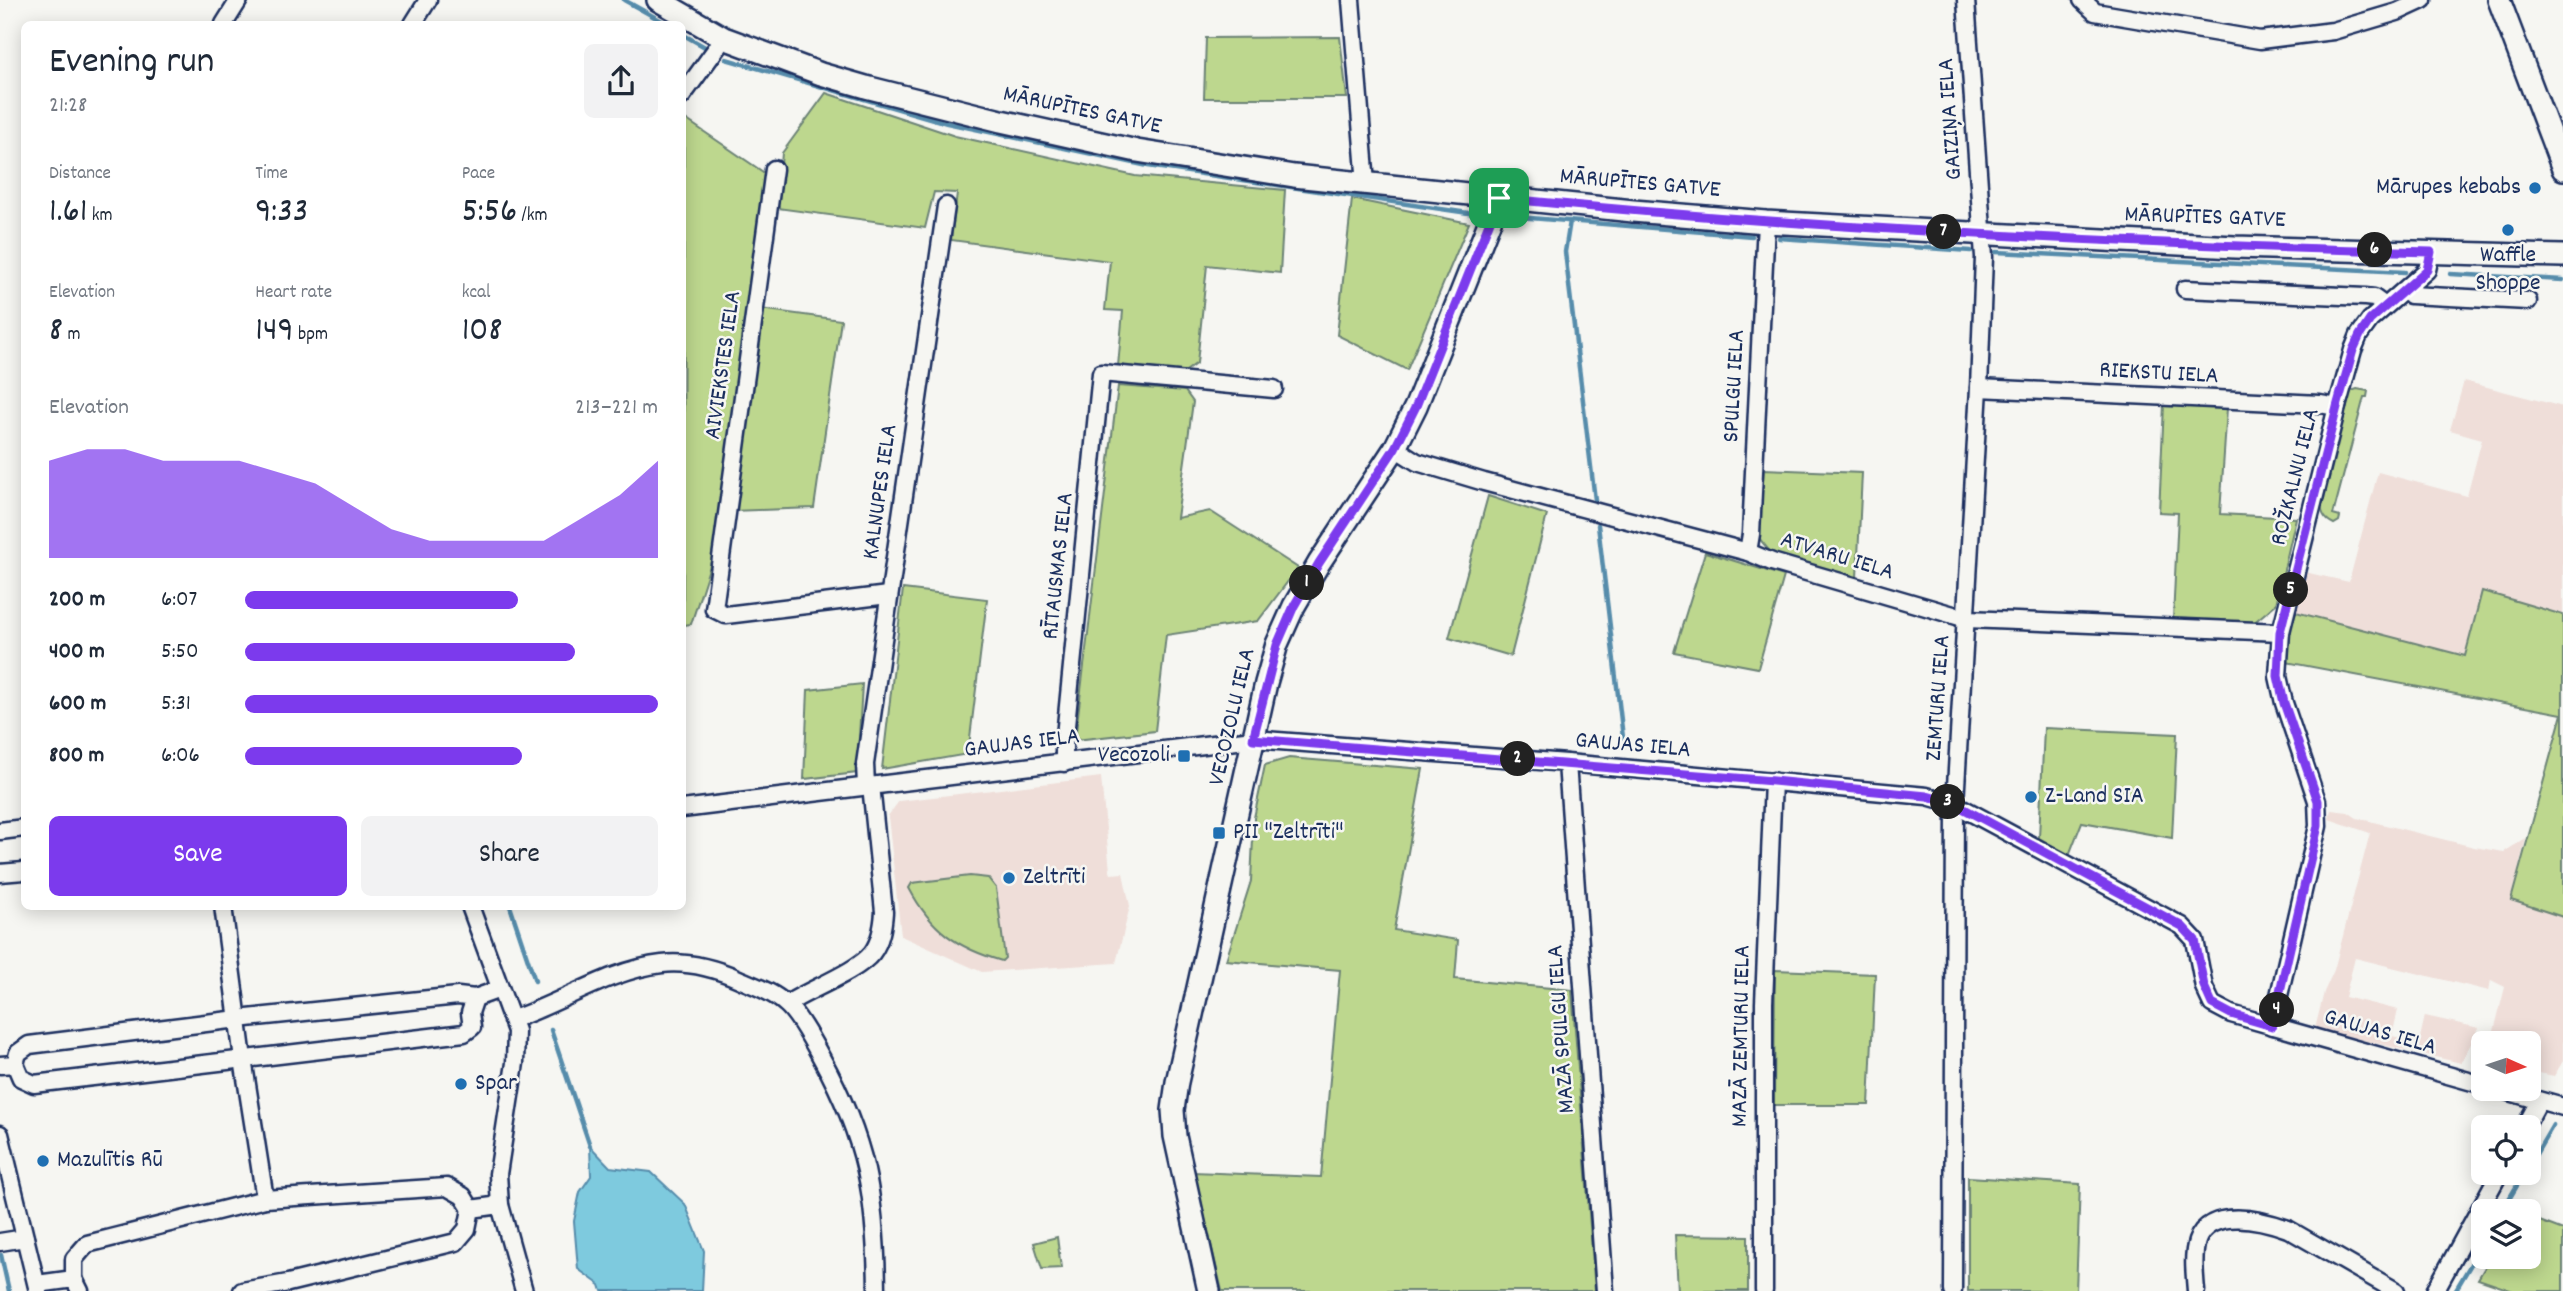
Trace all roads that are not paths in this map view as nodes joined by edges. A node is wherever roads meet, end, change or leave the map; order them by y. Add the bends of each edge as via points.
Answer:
1 (239, 0) edge
2 (428, 0) edge
3 (658, 0) edge
4 (1351, 0) edge
5 (1966, 0) edge
6 (2082, 0) edge
7 (2423, 0) edge
8 (2499, 0) edge
9 (226, 21) edge
10 (415, 21) edge
11 (724, 38) junction
12 (686, 90) edge
13 (774, 169) dead end
14 (2563, 169) edge
15 (1366, 184) junction
16 (1499, 198) junction
17 (946, 206) dead end
18 (1766, 222) junction
19 (1982, 234) junction
20 (2563, 256) edge
21 (2429, 261) junction
22 (2185, 289) dead end
23 (2404, 291) junction
24 (2446, 298) junction
25 (2528, 301) dead end
26 (2385, 306) junction
27 (1979, 388) junction
28 (1274, 389) dead end
29 (2337, 407) junction
30 (1395, 448) junction
31 (1748, 552) junction
32 (888, 595) junction
33 (1967, 619) junction
34 (2280, 632) junction
35 (1253, 739) junction
36 (1064, 763) junction
37 (1567, 763) junction
38 (1773, 781) junction
39 (868, 785) junction
40 (1955, 804) junction
41 (686, 808) edge
42 (21, 828) edge
43 (0, 831) edge
44 (21, 871) edge
45 (0, 873) edge
46 (224, 910) edge
47 (471, 910) edge
48 (500, 989) junction
49 (475, 998) junction
50 (787, 1004) junction
51 (238, 1019) junction
52 (513, 1019) junction
53 (2272, 1026) junction
54 (243, 1059) junction
55 (7, 1065) edge
56 (2471, 1082) edge
57 (2539, 1101) joint
58 (2563, 1107) edge
59 (2531, 1115) edge
60 (0, 1135) edge
61 (2493, 1185) edge
62 (265, 1199) junction
63 (500, 1205) junction
64 (471, 1209) junction
65 (25, 1238) junction
66 (0, 1242) edge
67 (77, 1285) edge
68 (290, 1287) edge
69 (37, 1288) edge
70 (242, 1291) edge
71 (524, 1291) edge
72 (877, 1291) edge
73 (1209, 1291) edge
74 (1605, 1291) edge
75 (1764, 1291) edge
76 (1953, 1291) edge
77 (2196, 1291) edge
78 (2396, 1291) edge
79 (2435, 1291) edge

1 - 9 street
2 - 10 street
3 - 11 street, MĀRUPĪTES GATVE
4 - 15 street
5 - 19 street, GAIZIŅA IELA
6 - 7 street via 2095,12 2260,40 2333,31
8 - 14 street
11 - 12 street
11 - 15 street, MĀRUPĪTES GATVE via 821,74 1001,121 1175,158
13 - 32 street, AIVIEKSTES IELA via 714,609 726,615
15 - 16 street, MĀRUPĪTES GATVE
16 - 18 street, MĀRUPĪTES GATVE
16 - 30 street, VECOZOLU IELA
17 - 32 street, KALNUPES IELA
18 - 19 street, MĀRUPĪTES GATVE
18 - 31 street, SPULGU IELA
19 - 21 street, MĀRUPĪTES GATVE
19 - 27 street, ZEMTURU IELA
20 - 21 street, MĀRUPĪTES GATVE
21 - 23 street, ROŽKALNU IELA
21 - 24 street
22 - 26 street via 2365,297
23 - 24 street
23 - 26 street, ROŽKALNU IELA
24 - 25 street
26 - 29 street, ROŽKALNU IELA via 2360,335
27 - 29 street, RIEKSTU IELA
27 - 33 street, ZEMTURU IELA
28 - 36 street, RĪTAUSMAS IELA via 1101,373
29 - 34 street, ROŽKALNU IELA
30 - 31 street, ATVARU IELA via 1417,462 1484,482
30 - 35 street, VECOZOLU IELA via 1294,606 1277,645
31 - 33 street, ATVARU IELA
32 - 39 street, KALNUPES IELA via 866,764
33 - 34 street, ATVARU IELA
33 - 40 street, ZEMTURU IELA
34 - 53 street, ROŽKALNU IELA via 2278,676 2318,801 2318,826
35 - 36 street, GAUJAS IELA
35 - 37 street, GAUJAS IELA
35 - 73 street, VECOZOLU IELA via 1173,1110
36 - 39 street, GAUJAS IELA
37 - 38 street, GAUJAS IELA
37 - 74 street, MAZĀ SPULGU IELA
38 - 40 street, GAUJAS IELA via 1927,796
38 - 75 street, MAZĀ ZEMTURU IELA via 1764,1003
39 - 41 street, GAUJAS IELA
39 - 50 street, KALNUPES IELA via 884,912 882,933 872,953 858,966
40 - 53 street, GAUJAS IELA via 2182,926 2195,940 2212,1004
40 - 76 street, ZEMTURU IELA
42 - 43 street
44 - 45 street
46 - 51 street
47 - 48 street
48 - 49 street
48 - 52 street
49 - 51 street
49 - 54 street via 472,1027 464,1033
50 - 52 street via 710,968 662,964 610,978
50 - 72 street via 835,1083 864,1156 874,1215
51 - 54 street
51 - 55 street via 29,1045
52 - 63 street via 516,1063 498,1174
53 - 56 street, GAUJAS IELA
54 - 55 street via 34,1084
54 - 62 street
57 - 58 street
57 - 59 street
60 - 65 street
61 - 79 street
62 - 64 street via 447,1187 463,1196
62 - 67 street via 86,1244 74,1259
63 - 64 street
63 - 71 street
64 - 68 street via 467,1229 456,1242
65 - 66 street
65 - 69 street
67 - 69 street
68 - 70 street
77 - 78 street via 2197,1240 2215,1222 2228,1219 2288,1229

